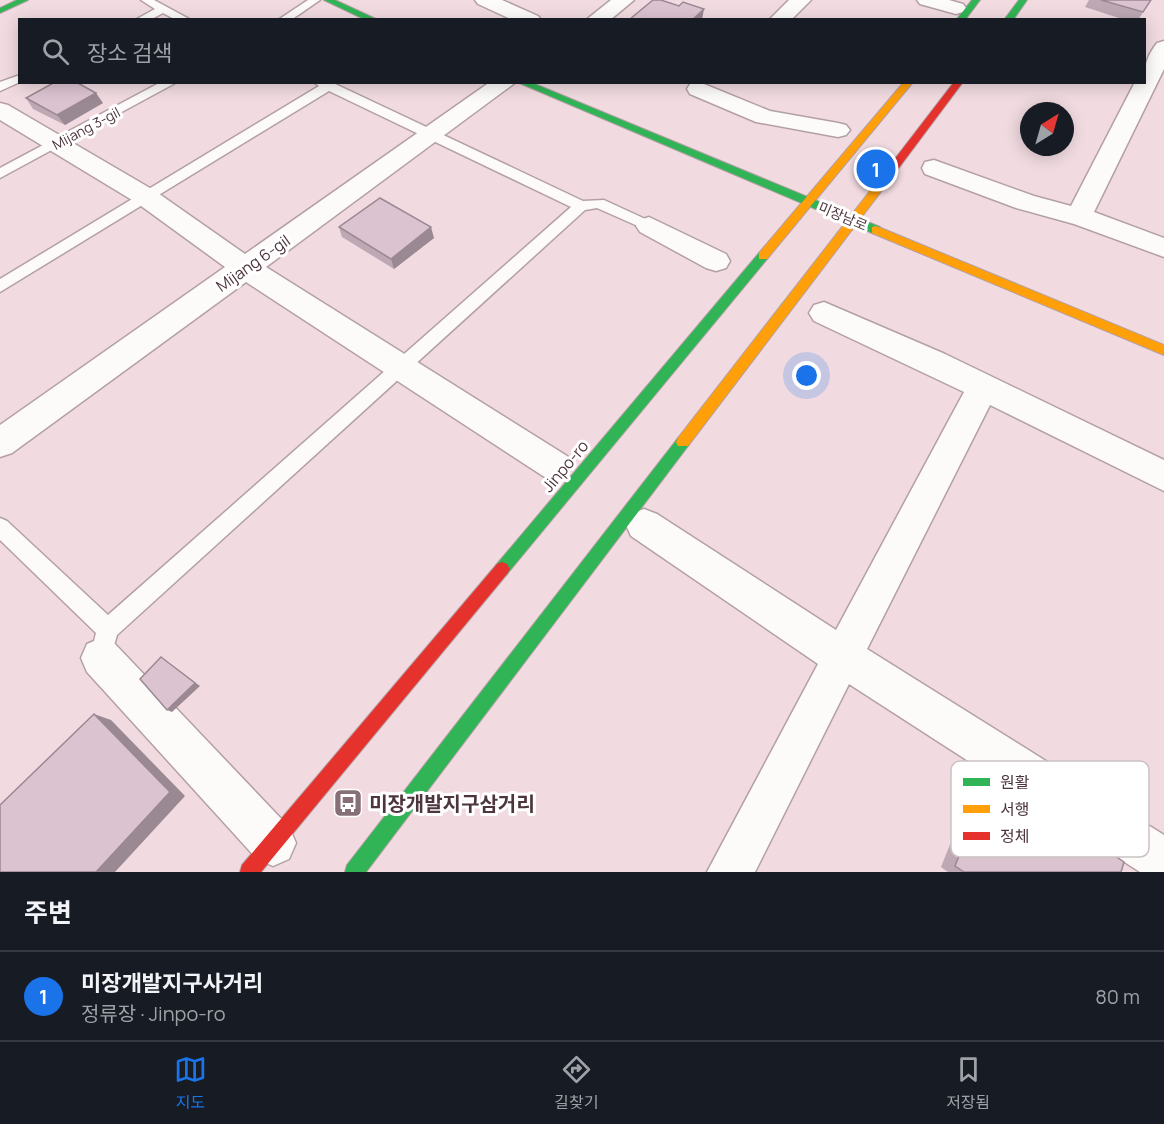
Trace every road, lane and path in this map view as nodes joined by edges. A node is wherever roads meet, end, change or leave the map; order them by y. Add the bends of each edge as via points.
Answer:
1 (24, 0) edge
2 (146, 0) edge
3 (315, 0) edge
4 (328, 0) edge
5 (485, 0) edge
6 (624, 0) edge
7 (801, 0) edge
8 (927, 0) edge
9 (976, 0) edge
10 (1023, 0) edge
11 (163, 9) junction
12 (0, 10) edge
13 (958, 14) edge
14 (144, 18) edge
15 (182, 18) edge
16 (286, 18) edge
17 (369, 18) edge
18 (526, 18) edge
19 (599, 18) edge
20 (781, 18) edge
21 (1010, 18) edge
22 (1164, 47) edge
23 (1154, 69) edge
24 (18, 79) edge
25 (167, 84) edge
26 (502, 84) edge
27 (526, 84) edge
28 (907, 84) edge
29 (957, 84) edge
30 (324, 85) edge
31 (695, 85) edge
32 (0, 87) edge
33 (0, 110) edge
34 (838, 130) dead end
35 (432, 135) junction
36 (57, 144) junction
37 (934, 168) dead end
38 (0, 174) edge
39 (146, 197) junction
40 (809, 203) junction
41 (580, 206) junction
42 (1079, 216) junction
43 (853, 221) junction
44 (649, 226) joint
45 (1164, 248) edge
46 (716, 261) dead end
47 (246, 268) junction
48 (0, 286) edge
49 (824, 313) dead end
50 (1164, 350) edge
51 (402, 366) junction
52 (983, 387) junction
53 (0, 443) edge
54 (555, 466) dead end
55 (1164, 476) edge
56 (644, 525) dead end
57 (0, 527) edge
58 (104, 643) junction
59 (841, 656) junction
60 (1005, 761) edge
61 (1149, 854) edge
62 (261, 857) edge
63 (1162, 862) edge
64 (354, 872) edge
65 (730, 872) edge

1 - 12 street
2 - 11 lane
3 - 16 lane
4 - 17 street
5 - 18 street
6 - 19 street
7 - 20 street
8 - 13 street
9 - 13 street
10 - 21 street
11 - 14 lane
11 - 15 lane
22 - 23 street
23 - 42 street
24 - 32 lane
25 - 36 lane, Mijang 3-gil
26 - 35 street, Mijang 6-gil
27 - 40 street, 미장남로
28 - 40 street, Jinpo-ro
29 - 43 street
30 - 35 lane
30 - 39 lane
31 - 34 street via 764,117
33 - 36 street
35 - 41 lane
35 - 47 street, Mijang 6-gil
36 - 38 lane, Mijang 3-gil
36 - 39 street
37 - 42 street via 1052,211
39 - 47 street
39 - 48 lane
40 - 43 street, 미장남로
40 - 62 street, Jinpo-ro
41 - 44 lane via 599,203
41 - 51 lane
42 - 45 street
43 - 50 street, 미장남로
43 - 64 street
44 - 46 street
47 - 51 street
47 - 53 street, Mijang 6-gil
49 - 52 street
51 - 54 street
51 - 58 lane
52 - 55 street
52 - 59 street
56 - 59 street
57 - 58 lane
58 - 62 street
59 - 60 street
59 - 65 street
61 - 63 street

